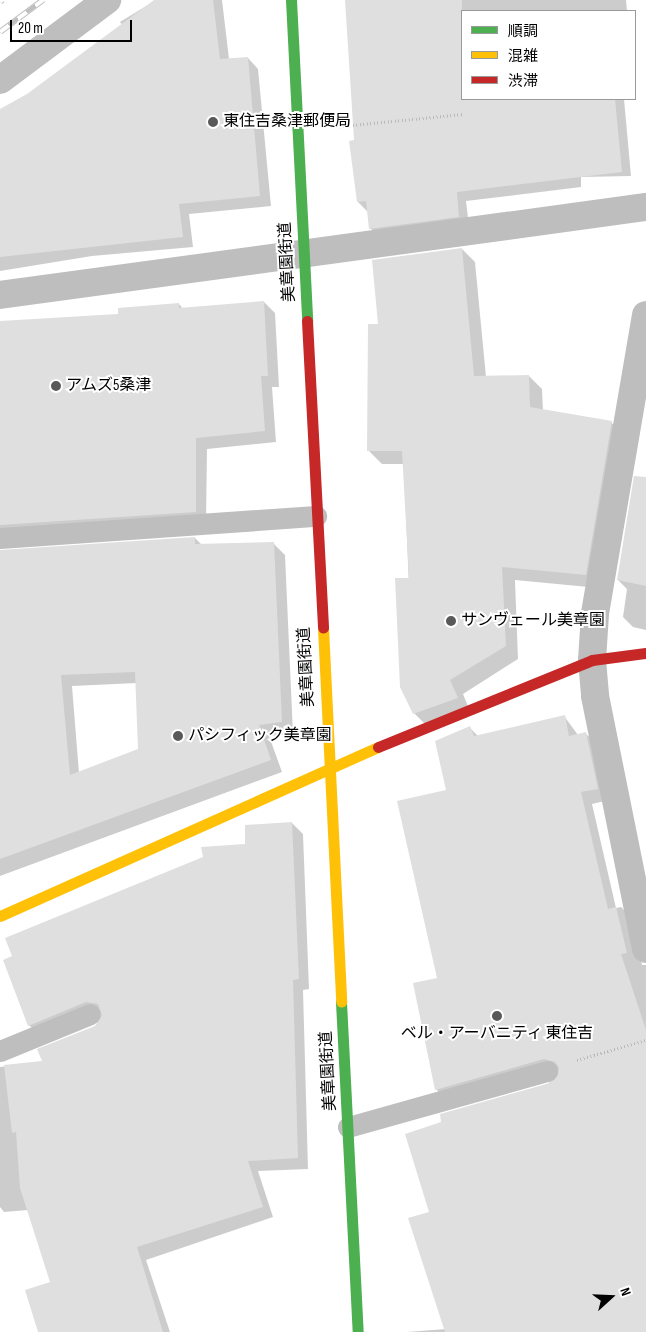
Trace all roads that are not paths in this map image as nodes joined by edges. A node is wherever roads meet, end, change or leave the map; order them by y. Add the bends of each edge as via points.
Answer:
1 (108, 0) edge
2 (291, 0) edge
3 (0, 80) edge
4 (646, 207) edge
5 (304, 253) junction
6 (0, 295) edge
7 (646, 314) edge
8 (316, 516) junction
9 (0, 538) edge
10 (646, 653) edge
11 (592, 660) junction
12 (328, 768) junction
13 (0, 916) edge
14 (646, 949) edge
15 (90, 1014) dead end
16 (0, 1051) edge
17 (547, 1071) road end
18 (348, 1127) junction
19 (358, 1332) edge

1 - 3 street
2 - 5 street, 美章園街道
4 - 5 street
5 - 6 street
5 - 8 street, 美章園街道
7 - 11 street via 595,614
8 - 9 lane
8 - 12 street, 美章園街道
10 - 11 street
11 - 12 street
11 - 14 street via 595,696
12 - 13 street
12 - 18 street, 美章園街道
15 - 16 lane
17 - 18 lane
18 - 19 street, 美章園街道

